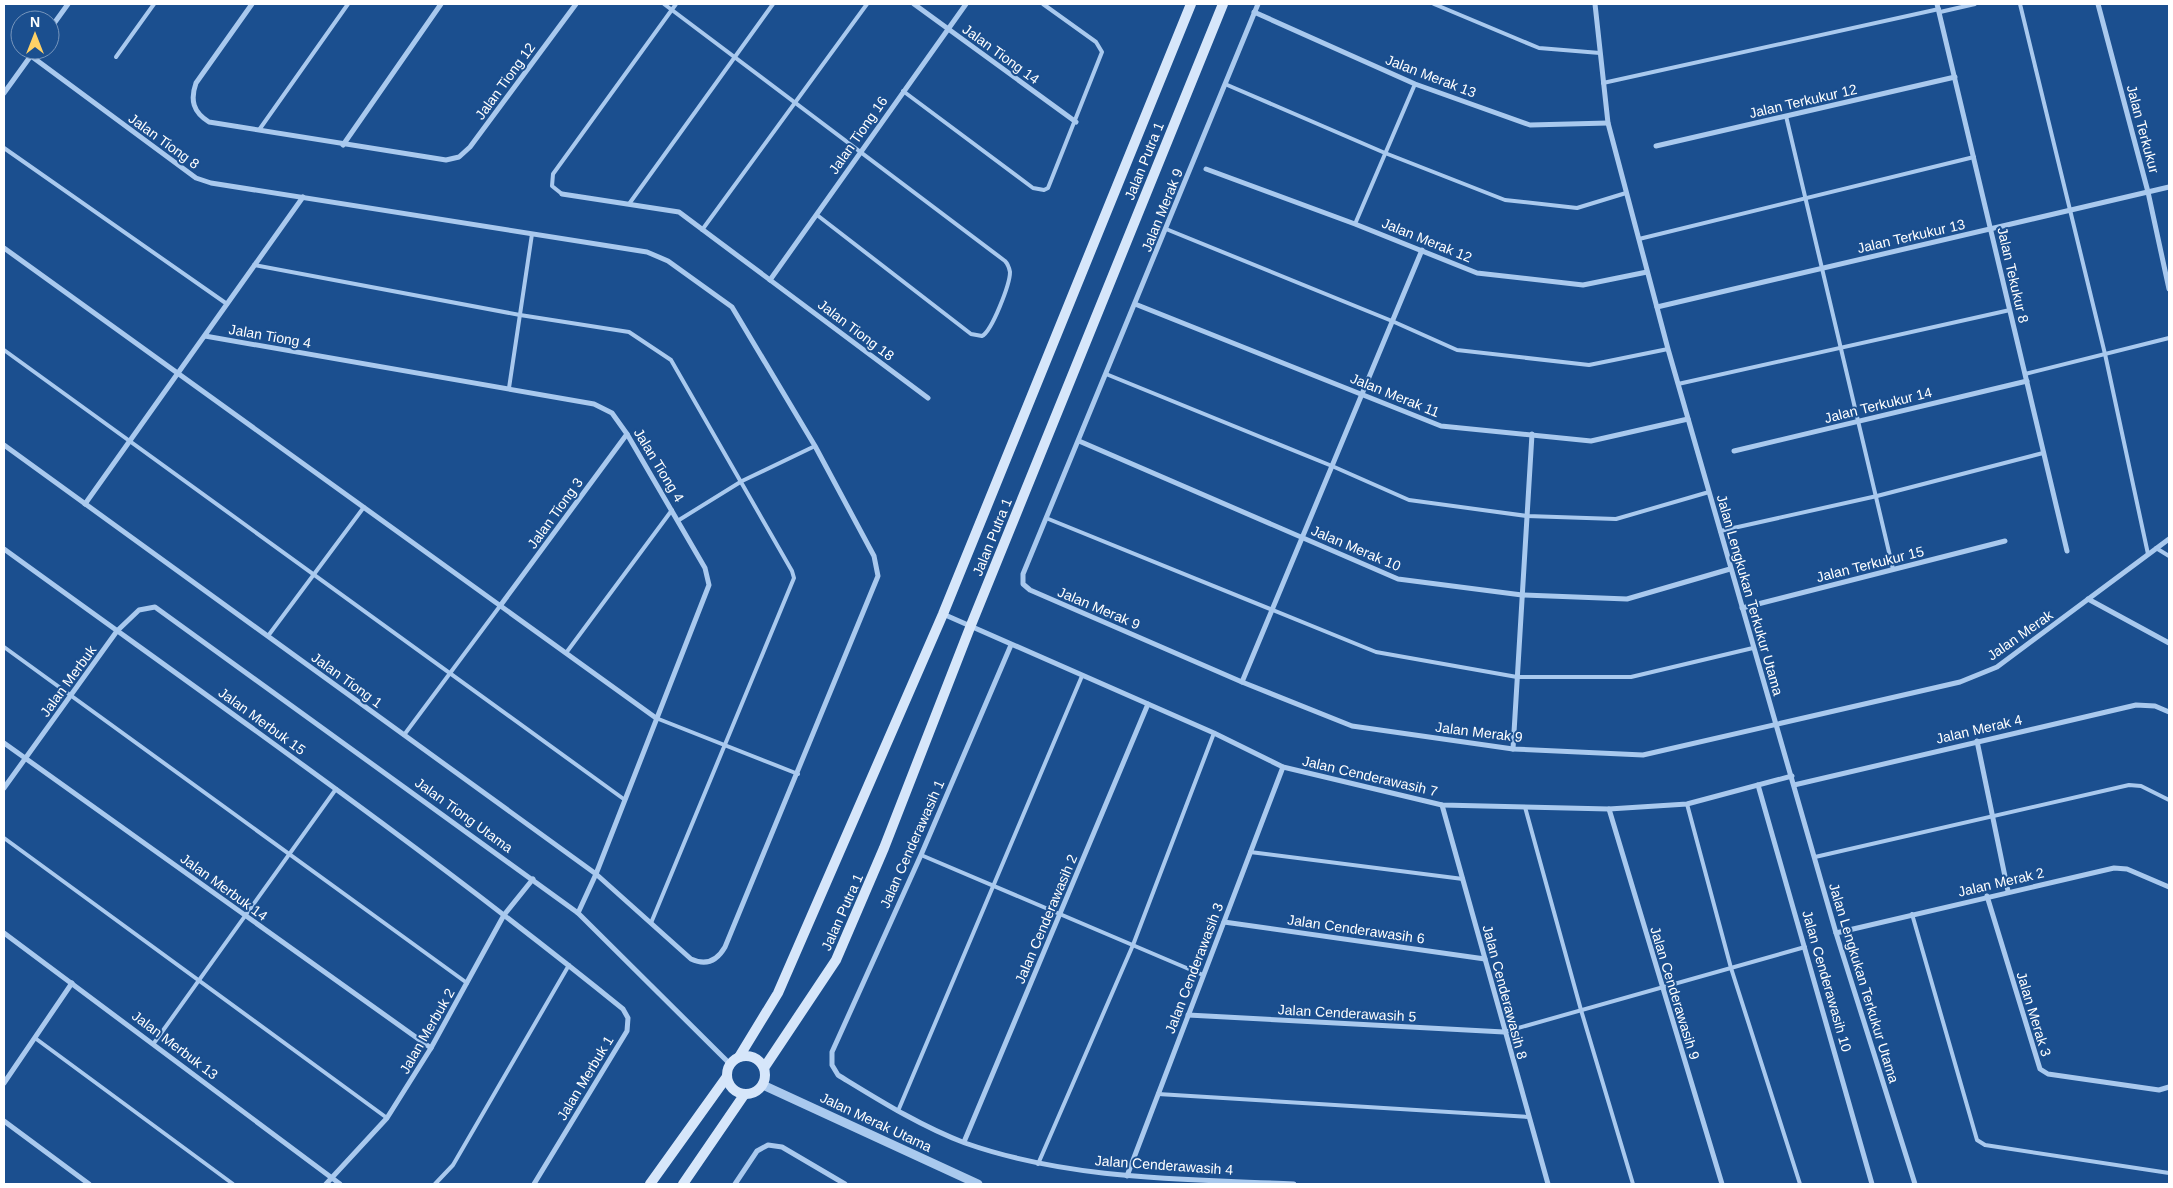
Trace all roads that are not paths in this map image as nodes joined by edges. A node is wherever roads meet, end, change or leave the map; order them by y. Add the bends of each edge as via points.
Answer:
1 (68, 4) edge
2 (154, 4) edge
3 (252, 4) edge
4 (348, 4) edge
5 (441, 4) edge
6 (576, 4) edge
7 (664, 4) edge
8 (676, 4) edge
9 (773, 4) edge
10 (867, 4) edge
11 (914, 4) edge
12 (966, 4) edge
13 (1043, 4) edge
14 (1191, 4) edge
15 (1223, 4) edge
16 (1258, 4) edge
17 (1434, 4) edge
18 (1594, 4) edge
19 (1975, 4) edge
20 (2020, 4) edge
21 (2098, 4) edge
22 (1939, 8) edge
23 (672, 9) junction
24 (1254, 12) junction
25 (60, 15) edge
26 (948, 29) junction
27 (1600, 53) junction
28 (116, 57) dead end
29 (735, 58) junction
30 (28, 60) edge
31 (36, 60) edge
32 (1955, 77) junction
33 (1603, 83) junction
34 (1225, 84) junction
35 (1415, 84) junction
36 (903, 91) junction
37 (4, 93) edge
38 (796, 104) junction
39 (1786, 116) junction
40 (1076, 122) junction
41 (1608, 123) junction
42 (259, 130) junction
43 (343, 144) junction
44 (1656, 146) dead end
45 (4, 148) edge
46 (860, 153) junction
47 (1385, 153) junction
48 (1974, 157) junction
49 (1206, 169) dead end
50 (2169, 187) edge
51 (2148, 192) junction
52 (1626, 193) junction
53 (562, 194) joint
54 (303, 197) junction
55 (1804, 197) junction
56 (629, 204) junction
57 (2069, 211) junction
58 (816, 214) junction
59 (1355, 224) junction
60 (1166, 229) junction
61 (1991, 229) junction
62 (702, 230) junction
63 (532, 234) junction
64 (1639, 239) junction
65 (4, 248) edge
66 (1422, 250) junction
67 (254, 265) junction
68 (1824, 268) junction
69 (1647, 272) junction
70 (770, 280) junction
71 (2169, 289) edge
72 (227, 304) junction
73 (1135, 304) junction
74 (1657, 307) junction
75 (2010, 310) junction
76 (520, 315) junction
77 (1392, 321) junction
78 (206, 336) junction
79 (2169, 338) edge
80 (1840, 348) junction
81 (1668, 349) junction
82 (4, 350) edge
83 (2105, 354) junction
84 (178, 374) junction
85 (1106, 374) junction
86 (2025, 374) junction
87 (2027, 381) junction
88 (1678, 384) junction
89 (509, 388) junction
90 (1362, 394) junction
91 (928, 398) dead end
92 (1688, 419) junction
93 (1860, 421) junction
94 (627, 434) junction
95 (1532, 434) junction
96 (130, 441) junction
97 (1079, 441) junction
98 (4, 445) edge
99 (815, 446) junction
100 (1734, 451) dead end
101 (2043, 453) junction
102 (1332, 466) junction
103 (742, 481) junction
104 (1709, 492) junction
105 (1877, 496) junction
106 (85, 504) junction
107 (364, 507) junction
108 (672, 509) junction
109 (1527, 516) junction
110 (1046, 518) junction
111 (678, 520) junction
112 (1720, 531) junction
113 (1302, 538) junction
114 (2169, 539) edge
115 (2005, 541) dead end
116 (4, 548) edge
117 (2156, 548) junction
118 (2067, 551) dead end
119 (2148, 554) junction
120 (2169, 556) edge
121 (1730, 569) junction
122 (1893, 569) junction
123 (314, 574) junction
124 (1522, 595) junction
125 (2088, 599) junction
126 (500, 606) junction
127 (1742, 608) junction
128 (1272, 609) junction
129 (162, 610) joint
130 (943, 614) junction
131 (971, 625) junction
132 (117, 631) junction
133 (268, 636) junction
134 (2169, 643) edge
135 (1010, 645) junction
136 (4, 647) edge
137 (1753, 648) junction
138 (566, 653) junction
139 (451, 672) junction
140 (1082, 676) junction
141 (1517, 677) junction
142 (1242, 682) junction
143 (70, 697) junction
144 (1148, 704) junction
145 (2169, 712) edge
146 (656, 718) junction
147 (1775, 722) junction
148 (1214, 733) junction
149 (404, 735) junction
150 (1977, 741) junction
151 (4, 743) edge
152 (726, 746) junction
153 (1513, 749) junction
154 (25, 758) junction
155 (1282, 767) junction
156 (798, 774) junction
157 (1792, 776) junction
158 (1758, 785) junction
159 (1794, 785) junction
160 (4, 788) edge
161 (336, 789) junction
162 (625, 800) junction
163 (2169, 800) edge
164 (1687, 804) junction
165 (1442, 805) junction
166 (1526, 807) junction
167 (1609, 809) junction
168 (1993, 818) junction
169 (4, 838) edge
170 (1250, 852) junction
171 (289, 854) junction
172 (921, 856) junction
173 (1815, 857) junction
174 (596, 874) junction
175 (534, 879) junction
176 (1463, 879) junction
177 (994, 886) junction
178 (2169, 887) edge
179 (2008, 891) junction
180 (1987, 896) junction
181 (578, 912) junction
182 (1060, 914) junction
183 (1912, 914) junction
184 (504, 915) junction
185 (245, 916) junction
186 (1224, 922) junction
187 (651, 923) junction
188 (4, 933) edge
189 (1836, 933) junction
190 (1133, 945) junction
191 (1806, 946) junction
192 (1485, 959) junction
193 (569, 965) junction
194 (1731, 968) junction
195 (1203, 975) junction
196 (198, 980) junction
197 (72, 983) junction
198 (467, 983) junction
199 (1662, 988) junction
200 (1581, 1010) junction
201 (1188, 1015) junction
202 (1504, 1032) junction
203 (35, 1038) junction
204 (154, 1044) junction
205 (431, 1048) junction
206 (832, 1052) joint
207 (739, 1057) junction
208 (730, 1064) junction
209 (764, 1068) junction
210 (726, 1078) junction
211 (4, 1083) edge
212 (763, 1085) junction
213 (2169, 1087) edge
214 (1158, 1094) junction
215 (744, 1095) junction
216 (898, 1112) junction
217 (1529, 1116) junction
218 (387, 1118) junction
219 (4, 1121) edge
220 (964, 1142) junction
221 (1038, 1164) junction
222 (2169, 1173) edge
223 (1127, 1176) junction
224 (332, 1177) junction
225 (89, 1184) edge
226 (233, 1184) edge
227 (326, 1184) edge
228 (340, 1184) edge
229 (435, 1184) edge
230 (534, 1184) edge
231 (650, 1184) edge
232 (683, 1184) edge
233 (735, 1184) edge
234 (844, 1184) edge
235 (978, 1184) edge
236 (1294, 1184) edge
237 (1548, 1184) edge
238 (1633, 1184) edge
239 (1722, 1184) edge
240 (1800, 1184) edge
241 (1872, 1184) edge
242 (1915, 1184) edge

1 - 25 street
2 - 28 lane
3 - 42 street via 192,93 199,115 209,122
4 - 42 lane
5 - 43 street
6 - 43 street, Jalan Tiong 12 via 459,158 446,160
7 - 23 lane
8 - 23 lane
9 - 29 lane
10 - 38 lane
11 - 26 street, Jalan Tiong 14
12 - 26 street, Jalan Tiong 16
13 - 40 lane via 1096,42 1102,52
14 - 130 main road, Jalan Putra 1
15 - 131 main road, Jalan Putra 1
16 - 24 street, Jalan Merak 9
17 - 27 lane via 1539,48
18 - 27 street, Jalan Lengkukan Terkukur Utama
19 - 22 lane
20 - 57 lane
21 - 51 street, Jalan Terkukur
22 - 32 street, Jalan Tekukur 8
22 - 33 lane
23 - 29 lane
23 - 53 lane via 553,174 552,186
24 - 34 street, Jalan Merak 9
24 - 35 street, Jalan Merak 13
26 - 36 street, Jalan Tiong 16
26 - 40 street, Jalan Tiong 14
27 - 33 street, Jalan Lengkukan Terkukur Utama
29 - 38 lane
29 - 56 lane
30 - 37 street
31 - 54 street, Jalan Tiong 8 via 196,178
32 - 39 street, Jalan Terkukur 12
32 - 48 street, Jalan Tekukur 8
33 - 41 street, Jalan Lengkukan Terkukur Utama
34 - 47 lane
34 - 60 street, Jalan Merak 9
35 - 41 street, Jalan Merak 13 via 1530,125
35 - 47 lane
36 - 40 lane via 1038,191 1052,183
36 - 46 street, Jalan Tiong 16
38 - 46 lane
38 - 62 lane
39 - 44 street, Jalan Terkukur 12
39 - 55 lane
41 - 52 street, Jalan Lengkukan Terkukur Utama
42 - 43 street
45 - 72 lane
46 - 58 street, Jalan Tiong 16
46 - 58 lane via 1008,265 1009,276 990,329 982,336 971,334
47 - 52 lane via 1505,200 1577,208
47 - 59 lane
48 - 55 lane
48 - 61 street, Jalan Tekukur 8
49 - 59 street, Jalan Merak 12
50 - 51 street, Jalan Terkukur 13
51 - 57 street, Jalan Terkukur 13
51 - 71 street, Jalan Terkukur
52 - 64 street, Jalan Lengkukan Terkukur Utama
53 - 56 street, Jalan Tiong 18
54 - 63 street, Jalan Tiong 8
54 - 67 street
55 - 64 lane
55 - 68 lane
56 - 62 street, Jalan Tiong 18 via 678,212
57 - 61 street, Jalan Terkukur 13
57 - 83 lane
58 - 70 street, Jalan Tiong 16
59 - 66 street, Jalan Merak 12
60 - 73 street, Jalan Merak 9
60 - 77 lane
61 - 68 street, Jalan Terkukur 13
61 - 75 street, Jalan Tekukur 8
62 - 70 street, Jalan Tiong 18
63 - 76 lane
63 - 99 street, Jalan Tiong 8 via 657,255 732,307
64 - 69 street, Jalan Lengkukan Terkukur Utama
65 - 84 street
66 - 69 street, Jalan Merak 12 via 1477,273 1583,285
66 - 77 street
67 - 72 street
67 - 76 lane
68 - 74 street, Jalan Terkukur 13
68 - 80 lane
69 - 74 street, Jalan Lengkukan Terkukur Utama
70 - 91 street, Jalan Tiong 18
72 - 78 street
73 - 85 street, Jalan Merak 9
73 - 90 street, Jalan Merak 11
74 - 81 street, Jalan Lengkukan Terkukur Utama
75 - 80 lane
75 - 86 street, Jalan Tekukur 8
76 - 89 lane
76 - 103 lane via 629,332 671,360
77 - 81 lane via 1457,350 1589,365
77 - 90 street
78 - 84 street
78 - 89 street, Jalan Tiong 4
79 - 83 lane
80 - 88 lane
80 - 93 lane
81 - 88 street, Jalan Lengkukan Terkukur Utama
82 - 96 lane
83 - 86 lane
83 - 119 lane
84 - 96 street
84 - 107 street
85 - 97 street, Jalan Merak 9
85 - 102 lane
86 - 87 street, Jalan Tekukur 8
87 - 93 street, Jalan Terkukur 14
87 - 101 street, Jalan Tekukur 8
88 - 92 street, Jalan Lengkukan Terkukur Utama
89 - 94 street, Jalan Tiong 4 via 604,407
90 - 95 street, Jalan Merak 11 via 1442,426
90 - 102 street
92 - 95 street, Jalan Merak 11 via 1591,441
92 - 104 street, Jalan Lengkukan Terkukur Utama
93 - 100 street, Jalan Terkukur 14
93 - 105 lane
94 - 108 street, Jalan Tiong 4
94 - 126 street, Jalan Tiong 3
95 - 109 street
96 - 106 street
96 - 123 lane
97 - 110 street, Jalan Merak 9
97 - 113 street, Jalan Merak 10
98 - 106 street, Jalan Tiong 1
99 - 103 lane
99 - 156 street, Jalan Tiong 1 via 874,556 878,576
101 - 105 lane
101 - 118 street, Jalan Tekukur 8
102 - 109 lane via 1409,500
102 - 113 street
103 - 111 lane
103 - 152 lane via 794,578
104 - 109 lane via 1616,519
104 - 112 street, Jalan Lengkukan Terkukur Utama
105 - 112 lane
105 - 122 lane
106 - 133 street, Jalan Tiong 1
107 - 123 lane
107 - 126 street
108 - 111 street, Jalan Tiong 4
108 - 138 lane
109 - 124 street
110 - 128 lane
110 - 142 street, Jalan Merak 9 via 1023,574 1026,588
111 - 146 street, Jalan Tiong 4 via 705,568 709,585
112 - 121 street, Jalan Lengkukan Terkukur Utama
113 - 124 street, Jalan Merak 10 via 1398,579
113 - 128 street
114 - 117 street, Jalan Merak
115 - 122 street, Jalan Terkukur 15
116 - 132 street, Jalan Merbuk 15
117 - 119 street, Jalan Merak
117 - 120 lane
119 - 125 street, Jalan Merak
121 - 124 street, Jalan Merak 10 via 1627,599
121 - 127 street, Jalan Lengkukan Terkukur Utama
122 - 127 street, Jalan Terkukur 15
123 - 133 lane
123 - 139 lane
124 - 141 street
125 - 134 street
125 - 147 street, Jalan Merak via 1997,667 1960,682
126 - 138 street
126 - 139 lane
127 - 137 street, Jalan Lengkukan Terkukur Utama
128 - 141 lane via 1376,652
128 - 142 street
129 - 132 street, Jalan Merbuk via 147,607 139,610
129 - 175 street, Jalan Tiong Utama
130 - 131 street, Jalan Cenderawasih 7
130 - 207 main road, Jalan Putra 1 via 778,993
131 - 135 street, Jalan Cenderawasih 7
131 - 209 main road, Jalan Putra 1 via 884,848 836,960
132 - 143 street, Jalan Merbuk
132 - 161 street, Jalan Merbuk 15
133 - 149 street, Jalan Tiong 1
135 - 140 street, Jalan Cenderawasih 7
135 - 172 street, Jalan Cenderawasih 1
136 - 143 lane
137 - 141 lane via 1631,677
137 - 147 street, Jalan Lengkukan Terkukur Utama
138 - 146 street
139 - 149 lane
139 - 162 lane
140 - 144 street, Jalan Cenderawasih 7
140 - 177 lane
141 - 153 street
142 - 153 street, Jalan Merak 9 via 1352,726
143 - 154 street, Jalan Merbuk
143 - 171 lane
144 - 148 street, Jalan Cenderawasih 7
144 - 182 street, Jalan Cenderawasih 2
145 - 150 street, Jalan Merak 4 via 2155,706 2136,705
146 - 152 lane
146 - 162 street, Jalan Tiong 4
147 - 153 street, Jalan Merak 9 via 1642,755
147 - 157 street, Jalan Lengkukan Terkukur Utama
148 - 155 street, Jalan Cenderawasih 7
148 - 190 lane
149 - 174 street, Jalan Tiong 1
150 - 159 street, Jalan Merak 4
150 - 168 street
151 - 154 street, Jalan Merbuk 14
152 - 156 lane
152 - 187 lane
154 - 160 street, Jalan Merbuk
154 - 185 street, Jalan Merbuk 14
155 - 165 street, Jalan Cenderawasih 7
155 - 170 street, Jalan Cenderawasih 3
156 - 187 street, Jalan Tiong 1 via 720,956 710,962 700,963 691,959
157 - 158 street, Jalan Cenderawasih 7
157 - 159 street, Jalan Lengkukan Terkukur Utama
158 - 164 street, Jalan Cenderawasih 7
158 - 191 street, Jalan Cenderawasih 10
159 - 173 street, Jalan Lengkukan Terkukur Utama
161 - 171 lane
161 - 184 street, Jalan Merbuk 15
162 - 174 street, Jalan Tiong 4
163 - 168 lane via 2135,785
164 - 167 street, Jalan Cenderawasih 7
164 - 194 lane
165 - 166 street, Jalan Cenderawasih 7
165 - 176 street, Jalan Cenderawasih 8
166 - 167 street, Jalan Cenderawasih 7
166 - 200 lane
167 - 199 street, Jalan Cenderawasih 9
168 - 173 lane
168 - 179 street
169 - 196 lane
170 - 176 lane
170 - 186 street, Jalan Cenderawasih 3
171 - 185 lane
171 - 198 lane
172 - 177 lane
172 - 206 street, Jalan Cenderawasih 1
173 - 189 street, Jalan Lengkukan Terkukur Utama
174 - 181 street, Jalan Tiong 4
174 - 187 street, Jalan Tiong 1
175 - 181 street, Jalan Tiong Utama
175 - 184 street, Jalan Merbuk 2
176 - 192 street, Jalan Cenderawasih 8
177 - 182 lane
177 - 216 lane
178 - 179 street, Jalan Merak 2 via 2121,867
179 - 180 street, Jalan Merak 2
180 - 183 street, Jalan Merak 2
180 - 213 street, Jalan Merak 3 via 2040,1069 2048,1074 2159,1090
181 - 208 street, Jalan Tiong Utama
182 - 190 lane
182 - 220 street, Jalan Cenderawasih 2
183 - 189 street, Jalan Merak 2
183 - 222 lane via 1977,1140 1985,1145
184 - 193 street, Jalan Merbuk 1
184 - 198 street, Jalan Merbuk 2
185 - 196 lane
185 - 205 street, Jalan Merbuk 14
186 - 192 street, Jalan Cenderawasih 6
186 - 195 street, Jalan Cenderawasih 3
188 - 197 street, Jalan Merbuk 13
189 - 242 street, Jalan Lengkukan Terkukur Utama
190 - 195 lane
190 - 221 lane
191 - 194 lane
191 - 241 street, Jalan Cenderawasih 10
192 - 202 street, Jalan Cenderawasih 8
193 - 229 lane via 453,1164
193 - 230 street, Jalan Merbuk 1 via 623,1009 628,1018 627,1031
194 - 199 lane
194 - 240 lane
195 - 201 street, Jalan Cenderawasih 3
196 - 204 lane
196 - 218 lane
197 - 203 street
197 - 204 street, Jalan Merbuk 13
198 - 205 street, Jalan Merbuk 2
199 - 200 lane
199 - 239 street, Jalan Cenderawasih 9
200 - 202 lane
200 - 238 lane
201 - 202 street, Jalan Cenderawasih 5
201 - 214 street, Jalan Cenderawasih 3
202 - 217 street, Jalan Cenderawasih 8
203 - 211 street
203 - 226 lane
204 - 224 street, Jalan Merbuk 13
205 - 218 street, Jalan Merbuk 2
206 - 216 street, Jalan Cenderawasih 4 via 832,1065 838,1075
207 - 208 main road
207 - 209 main road via 749,1056
208 - 210 main road
209 - 212 main road
210 - 215 main road via 729,1086
210 - 231 main road
212 - 215 main road via 752,1094
212 - 235 street, Jalan Merak Utama
214 - 217 lane
214 - 223 street, Jalan Cenderawasih 3
215 - 232 main road
216 - 220 street, Jalan Cenderawasih 4
217 - 237 street, Jalan Cenderawasih 8
218 - 224 street, Jalan Merbuk 2
219 - 225 street
220 - 221 street, Jalan Cenderawasih 4
221 - 223 street, Jalan Cenderawasih 4
223 - 236 street, Jalan Cenderawasih 4
224 - 227 street, Jalan Merbuk 2
224 - 228 street, Jalan Merbuk 13
233 - 234 street via 757,1151 768,1145 782,1147

